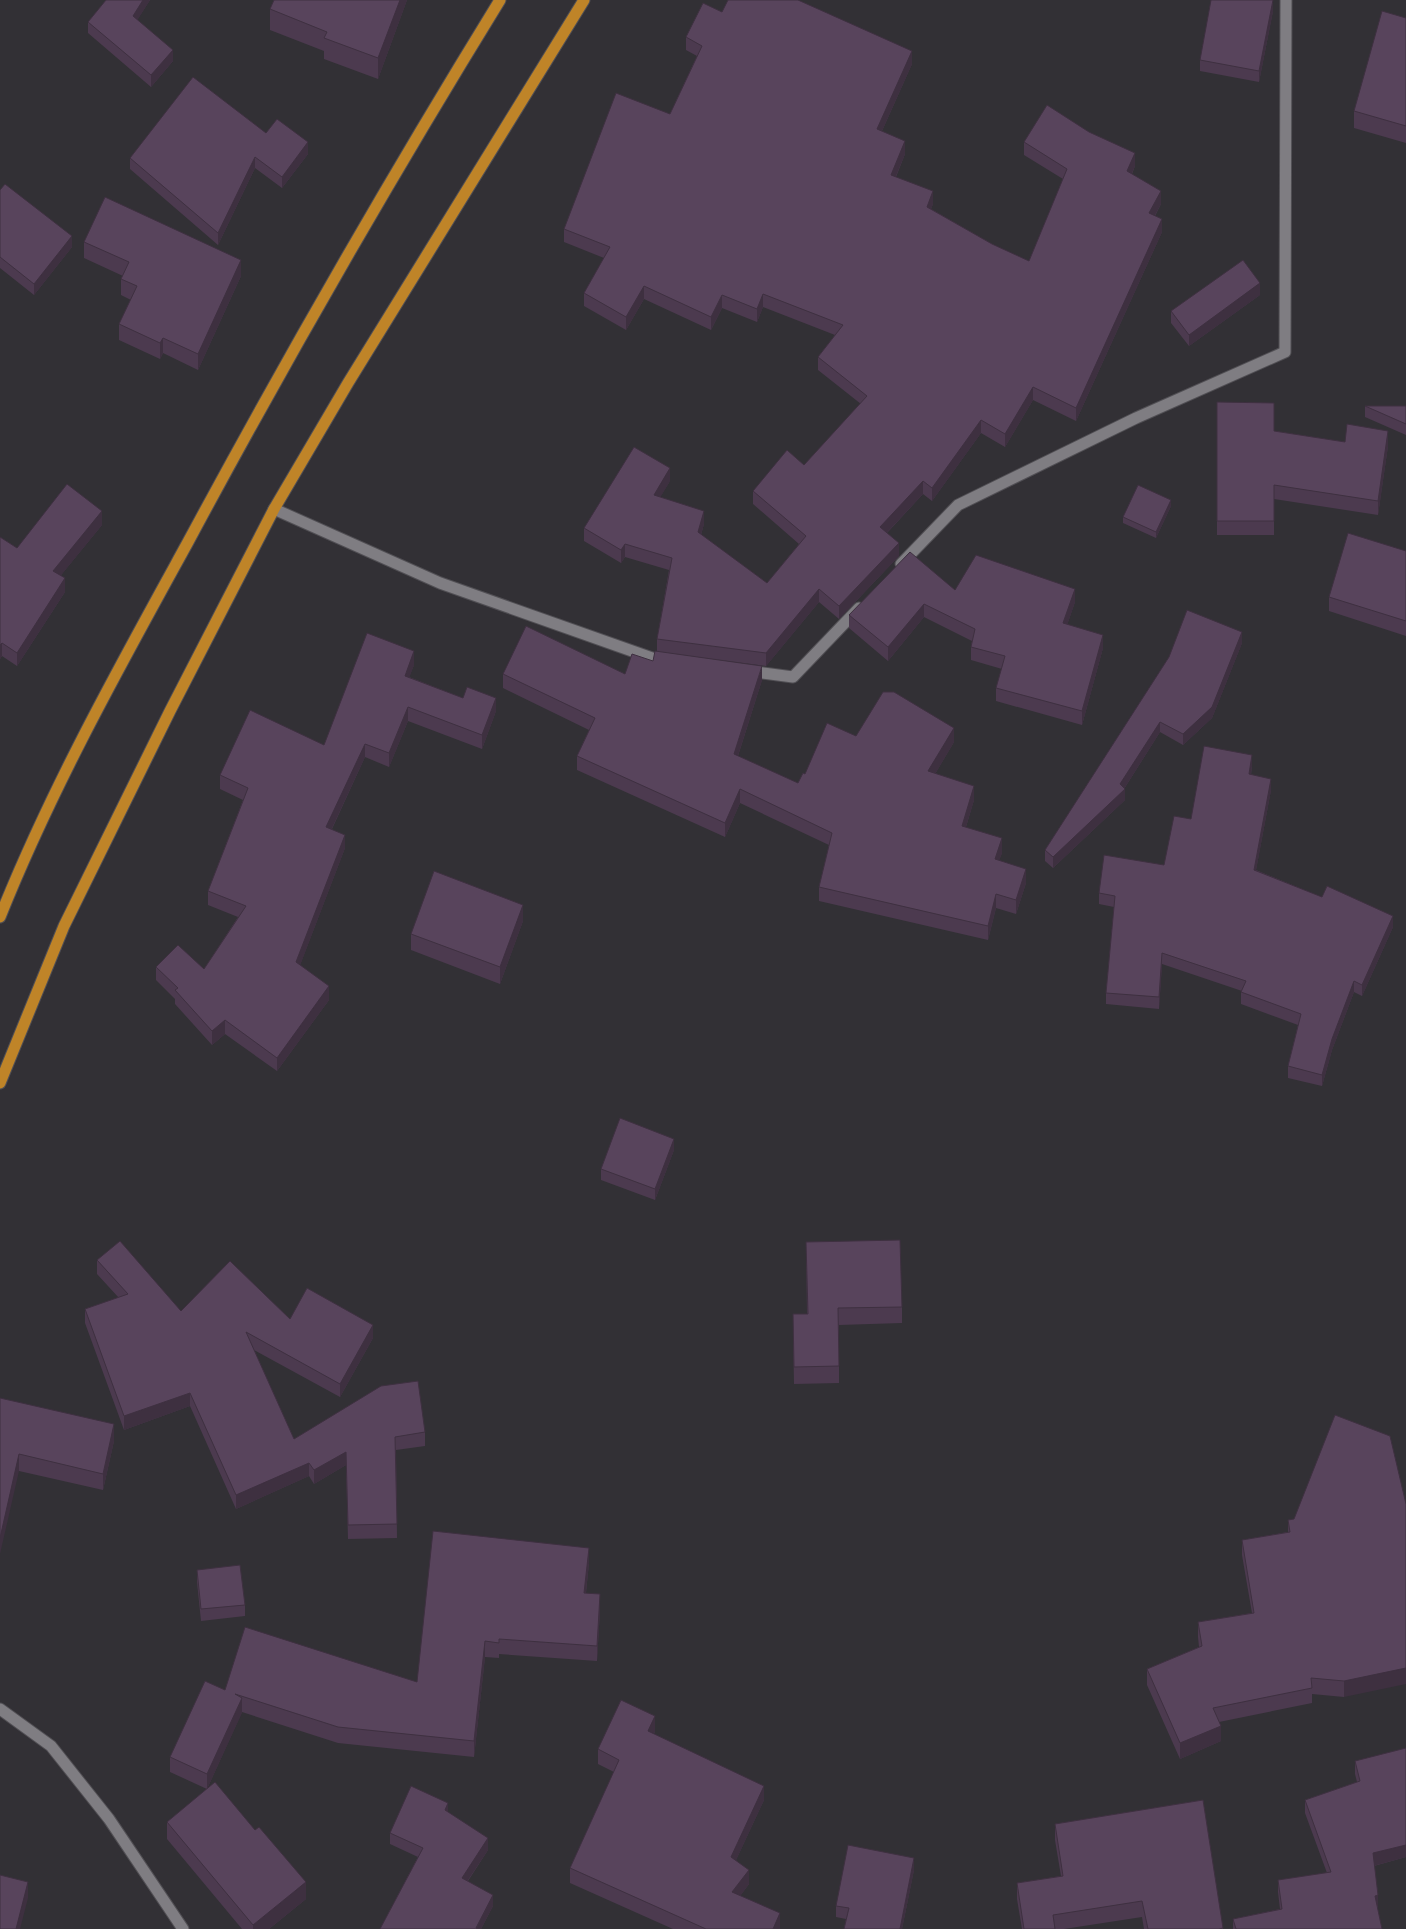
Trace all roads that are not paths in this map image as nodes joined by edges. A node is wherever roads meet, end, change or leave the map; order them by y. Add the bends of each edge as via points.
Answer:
1 (500, 0) edge
2 (584, 0) edge
3 (1286, 0) edge
4 (274, 509) junction
5 (892, 574) edge
6 (864, 602) edge
7 (676, 661) edge
8 (738, 669) edge
9 (0, 917) edge
10 (0, 1083) edge
11 (0, 1709) edge
12 (183, 1929) edge

1 - 9 highway via 432,110 200,518 99,706 18,873
2 - 4 highway via 348,383
3 - 5 street via 1285,352 1136,418 958,505
4 - 7 street via 440,583 652,658
4 - 10 highway via 170,711 64,926
6 - 8 street via 793,677
11 - 12 street via 51,1746 109,1819

